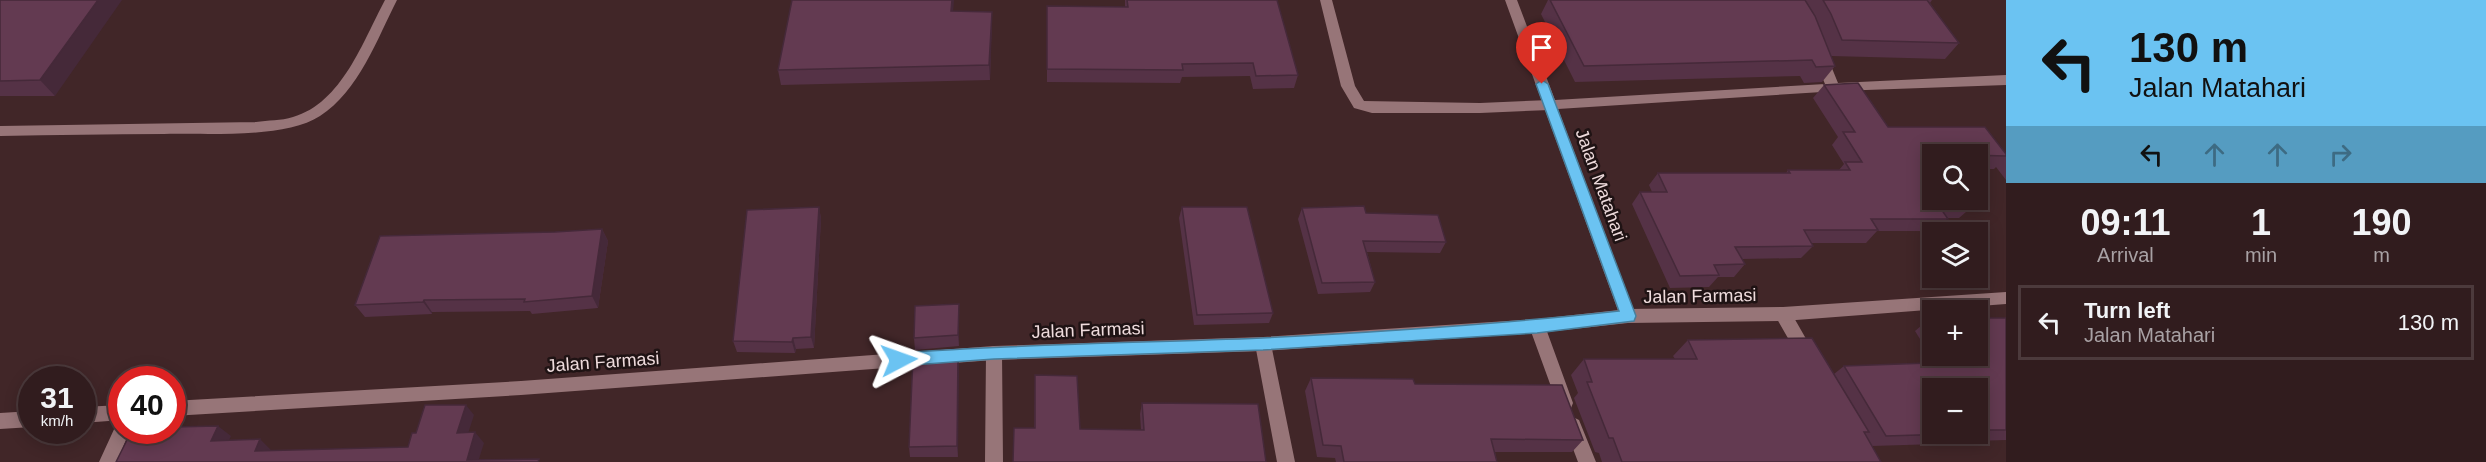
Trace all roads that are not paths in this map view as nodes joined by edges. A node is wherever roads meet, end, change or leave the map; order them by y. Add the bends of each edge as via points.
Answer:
1 (391, 0) edge
2 (1326, 0) edge
3 (1511, 0) edge
4 (1814, 41) edge
5 (2006, 80) edge
6 (1833, 88) junction
7 (1550, 105) junction
8 (0, 131) edge
9 (2006, 298) edge
10 (1783, 314) junction
11 (1628, 316) junction
12 (1537, 326) junction
13 (1263, 344) junction
14 (994, 352) junction
15 (1818, 373) edge
16 (186, 408) edge
17 (18, 420) edge
18 (0, 421) edge
19 (116, 444) edge
20 (108, 462) edge
21 (994, 462) edge
22 (1286, 462) edge
23 (1587, 462) edge

1 - 8 street via 345,84 330,103 297,122 256,127
2 - 7 street via 1348,86 1359,105
3 - 7 street, Jalan Matahari
4 - 6 street
5 - 6 street
6 - 7 street
7 - 11 street, Jalan Matahari
9 - 10 street, Jalan Farmasi
10 - 11 street, Jalan Farmasi
10 - 15 street
11 - 12 street, Jalan Farmasi
12 - 13 street, Jalan Farmasi
12 - 23 street
13 - 14 street, Jalan Farmasi
13 - 22 street
14 - 16 street, Jalan Farmasi via 521,388
14 - 21 street
17 - 18 street
19 - 20 street

